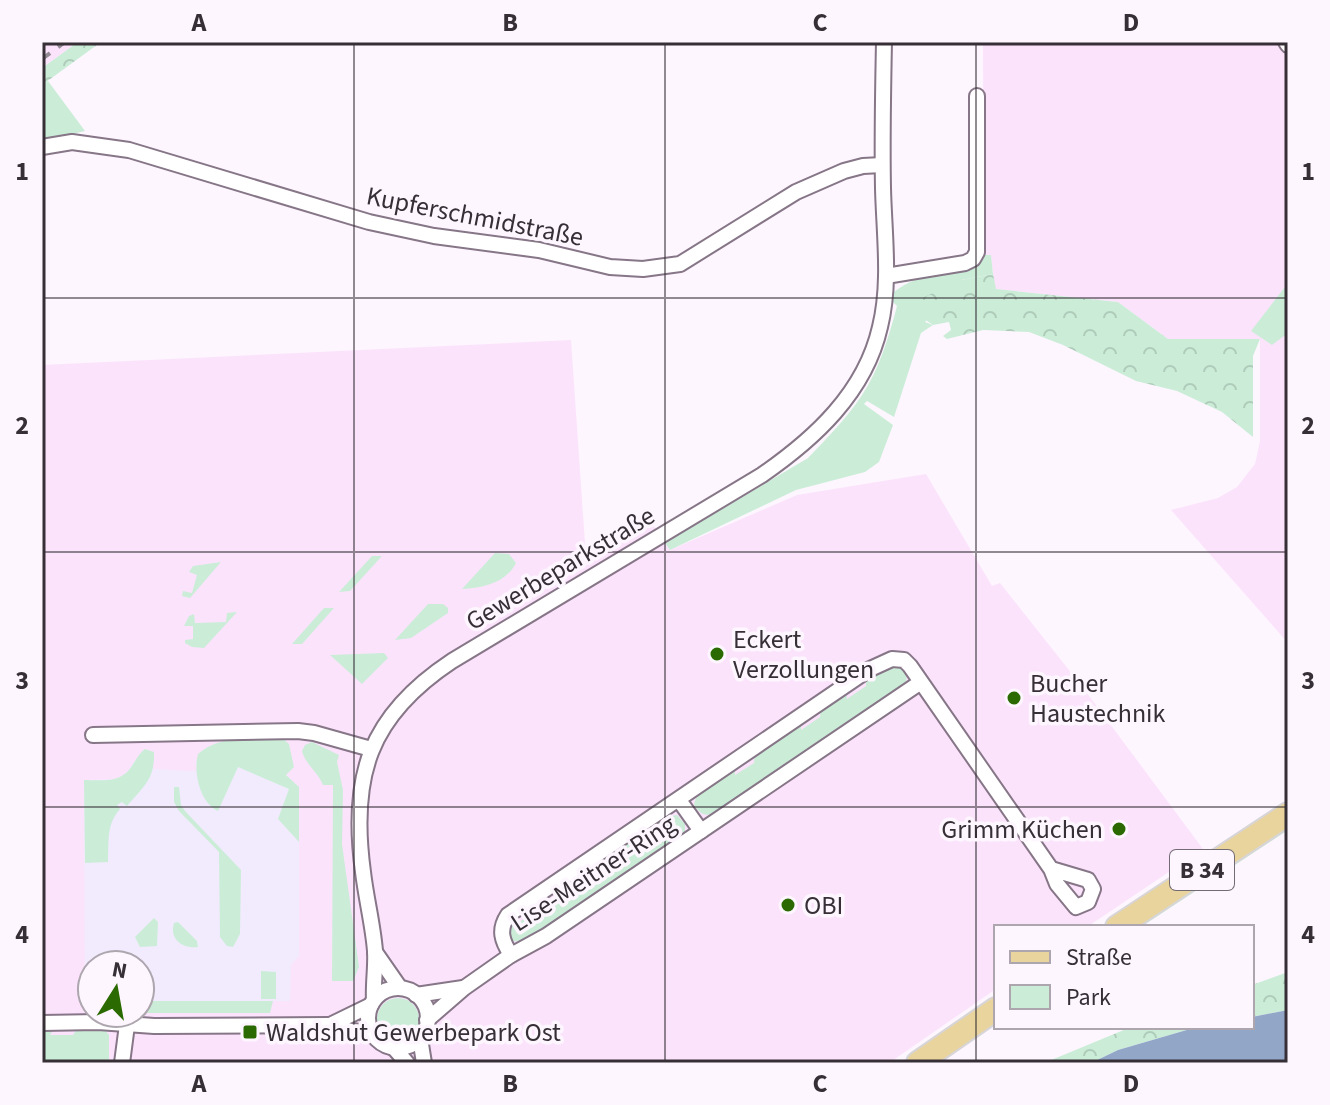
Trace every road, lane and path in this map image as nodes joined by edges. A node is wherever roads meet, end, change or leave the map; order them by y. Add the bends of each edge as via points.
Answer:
1 (884, 42) edge
2 (977, 96) dead end
3 (42, 147) edge
4 (882, 165) junction
5 (886, 276) junction
6 (921, 682) junction
7 (93, 735) dead end
8 (371, 749) junction
9 (679, 800) junction
10 (1288, 814) edge
11 (701, 831) junction
12 (1051, 869) dead end
13 (1120, 925) edge
14 (375, 952) junction
15 (511, 955) junction
16 (400, 988) junction
17 (464, 988) junction
18 (416, 995) junction
19 (372, 1003) junction
20 (994, 1010) edge
21 (427, 1020) junction
22 (76, 1022) edge
23 (42, 1023) edge
24 (156, 1025) edge
25 (330, 1025) junction
26 (126, 1029) edge
27 (372, 1033) junction
28 (420, 1038) junction
29 (394, 1048) junction
30 (122, 1063) edge
31 (407, 1063) edge
32 (424, 1063) edge
33 (918, 1063) edge

1 - 4 street, Gewerbeparkstraße
2 - 5 street via 977,252 965,263
3 - 4 street, Kupferschmidstraße via 72,142 129,150 369,222 643,269 680,264 796,192 844,171
4 - 5 street, Gewerbeparkstraße
5 - 8 street, Gewerbeparkstraße via 881,326 871,355 857,384 818,433 762,475 426,678 405,698
6 - 9 street, Lise-Meitner-Ring via 904,660 892,659 868,670
6 - 11 street, Lise-Meitner-Ring
6 - 12 street
7 - 8 street via 298,731
8 - 14 street, Gewerbeparkstraße via 362,780 359,834
9 - 11 street, Lise-Meitner-Ring
9 - 15 street, Lise-Meitner-Ring via 508,915 501,925
10 - 13 main road, B 34
11 - 15 street, Lise-Meitner-Ring
14 - 16 street, Gewerbeparkstraße
14 - 19 street, Gewerbeparkstraße
15 - 17 street, Lise-Meitner-Ring
16 - 18 street
16 - 19 street via 381,993
17 - 18 street, Lise-Meitner-Ring
17 - 21 street, Lise-Meitner-Ring
18 - 21 street
19 - 25 street
19 - 27 street, Gewerbeparkstraße
20 - 33 main road
21 - 28 street
22 - 23 street
24 - 25 street
25 - 27 street
26 - 30 street
27 - 29 street
28 - 29 street
28 - 32 street
29 - 31 street

